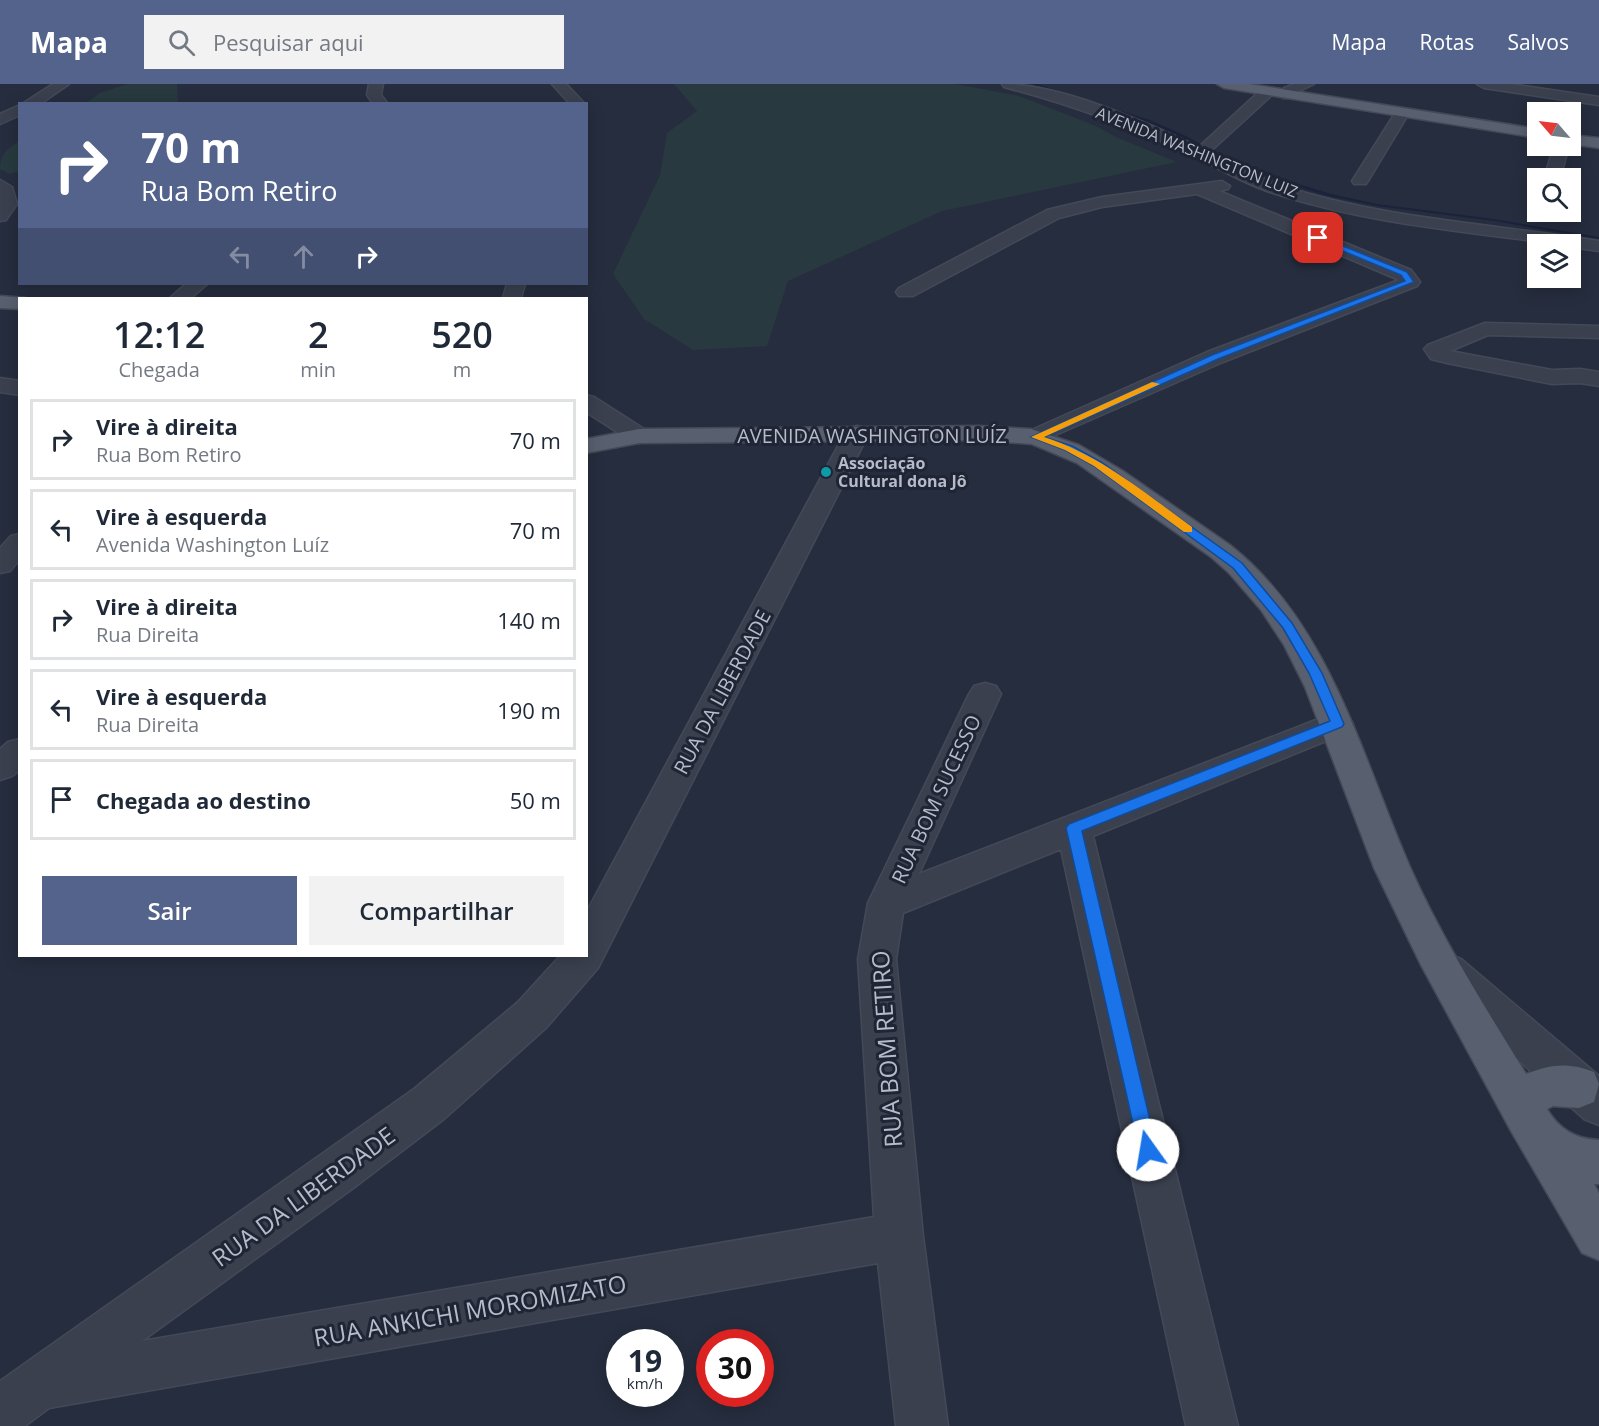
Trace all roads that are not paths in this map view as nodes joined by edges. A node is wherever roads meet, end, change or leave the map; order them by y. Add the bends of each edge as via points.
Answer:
1 (62, 84) edge
2 (376, 84) edge
3 (559, 84) edge
4 (1009, 84) edge
5 (1224, 84) edge
6 (1307, 84) edge
7 (1484, 84) edge
8 (1240, 87) junction
9 (1290, 89) edge
10 (1268, 91) junction
11 (1599, 101) edge
12 (32, 102) edge
13 (379, 102) edge
14 (576, 102) edge
15 (18, 110) edge
16 (1402, 113) junction
17 (0, 120) edge
18 (1527, 132) edge
19 (1581, 141) edge
20 (1599, 143) edge
21 (1208, 146) dead end
22 (1254, 180) junction
23 (1360, 181) dead end
24 (0, 185) edge
25 (1201, 190) junction
26 (0, 216) edge
27 (1599, 246) edge
28 (196, 285) edge
29 (906, 292) dead end
30 (180, 297) edge
31 (0, 302) edge
32 (18, 303) edge
33 (1599, 332) edge
34 (1599, 379) edge
35 (0, 385) edge
36 (18, 387) edge
37 (588, 403) edge
38 (857, 433) junction
39 (639, 435) junction
40 (1035, 437) junction
41 (588, 446) edge
42 (18, 544) edge
43 (0, 566) edge
44 (985, 694) dead end
45 (1337, 724) junction
46 (18, 752) edge
47 (0, 766) edge
48 (1074, 828) junction
49 (887, 903) junction
50 (588, 947) edge
51 (583, 957) edge
52 (1446, 969) junction
53 (1592, 1087) edge
54 (1530, 1123) junction
55 (1599, 1161) edge
56 (899, 1236) junction
57 (1599, 1236) edge
58 (41, 1384) junction
59 (0, 1412) edge
60 (922, 1426) edge
61 (1212, 1426) edge

1 - 12 street
2 - 13 street via 374,95
3 - 14 street
4 - 22 street, AVENIDA WASHINGTON LUIZ via 1139,126
5 - 8 main road
6 - 9 street
7 - 11 street
8 - 9 street
8 - 10 main road
9 - 10 main road
9 - 16 main road
10 - 21 street
15 - 17 street
16 - 18 main road
16 - 23 street
19 - 20 main road
22 - 25 street
22 - 27 street, AVENIDA WASHINGTON LUIZ via 1342,207
24 - 26 street via 6,190 9,204
25 - 29 street via 1102,202 1053,214
25 - 40 street via 1404,274 1410,282 1215,357
28 - 30 street
31 - 32 main road
33 - 34 street via 1485,329 1435,349 1447,357 1552,377
35 - 36 street
37 - 39 street
38 - 39 main road, AVENIDA WASHINGTON LUÍZ
38 - 40 main road, AVENIDA WASHINGTON LUÍZ
38 - 50 street, RUA DA LIBERDADE
39 - 41 main road, AVENIDA WASHINGTON LUÍZ
40 - 45 main road, AVENIDA WASHINGTON LUÍZ via 1068,448 1097,464 1238,565 1288,626 1315,673
42 - 43 street
44 - 49 street, RUA BOM SUCESSO
45 - 48 street
45 - 52 main road, AVENIDA WASHINGTON LUÍZ via 1388,860
46 - 47 street
48 - 49 street
48 - 61 street
49 - 56 street, RUA BOM RETIRO via 877,959
51 - 58 street, RUA DA LIBERDADE via 532,1015 429,1104
52 - 53 street, AVENIDA WASHINGTON LUÍZ
52 - 54 main road, AVENIDA WASHINGTON LUÍZ
53 - 54 main road via 1544,1086 1529,1096
54 - 55 main road via 1554,1150 1583,1161
54 - 57 main road, AVENIDA WASHINGTON LUÍZ
56 - 58 street, RUA ANKICHI MOROMIZATO
56 - 60 street, RUA BOM RETIRO
58 - 59 street, RUA DA LIBERDADE

